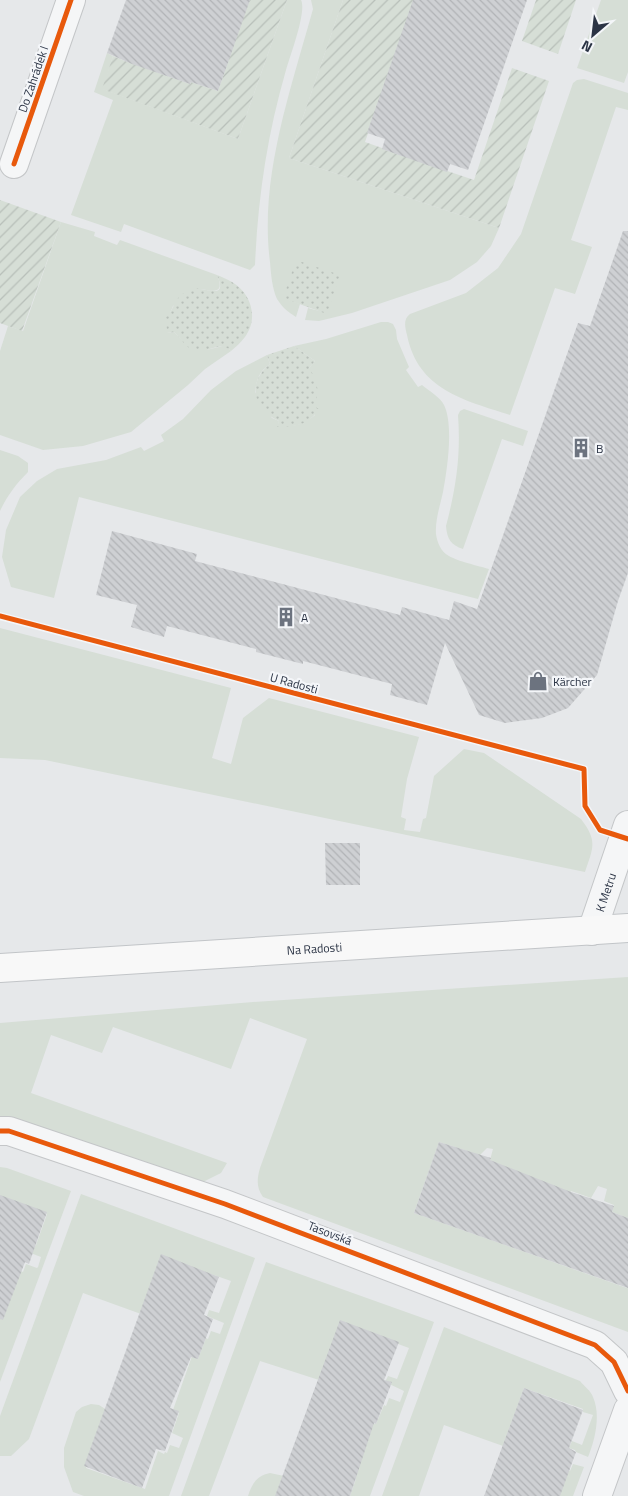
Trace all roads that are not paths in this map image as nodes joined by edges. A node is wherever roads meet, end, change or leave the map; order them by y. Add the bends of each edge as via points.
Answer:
1 (71, 0) edge
2 (14, 164) dead end
3 (628, 825) edge
4 (628, 928) edge
5 (592, 931) junction
6 (0, 968) edge
7 (0, 1131) edge
8 (628, 1390) edge
9 (628, 1410) edge
10 (597, 1496) edge

1 - 2 street, Do Zahrádek I
3 - 5 street, K Metru
4 - 5 main road, Na Radosti
5 - 6 main road, Na Radosti
7 - 8 street, Tasovská via 9,1131 225,1204 595,1345 614,1362
9 - 10 street

